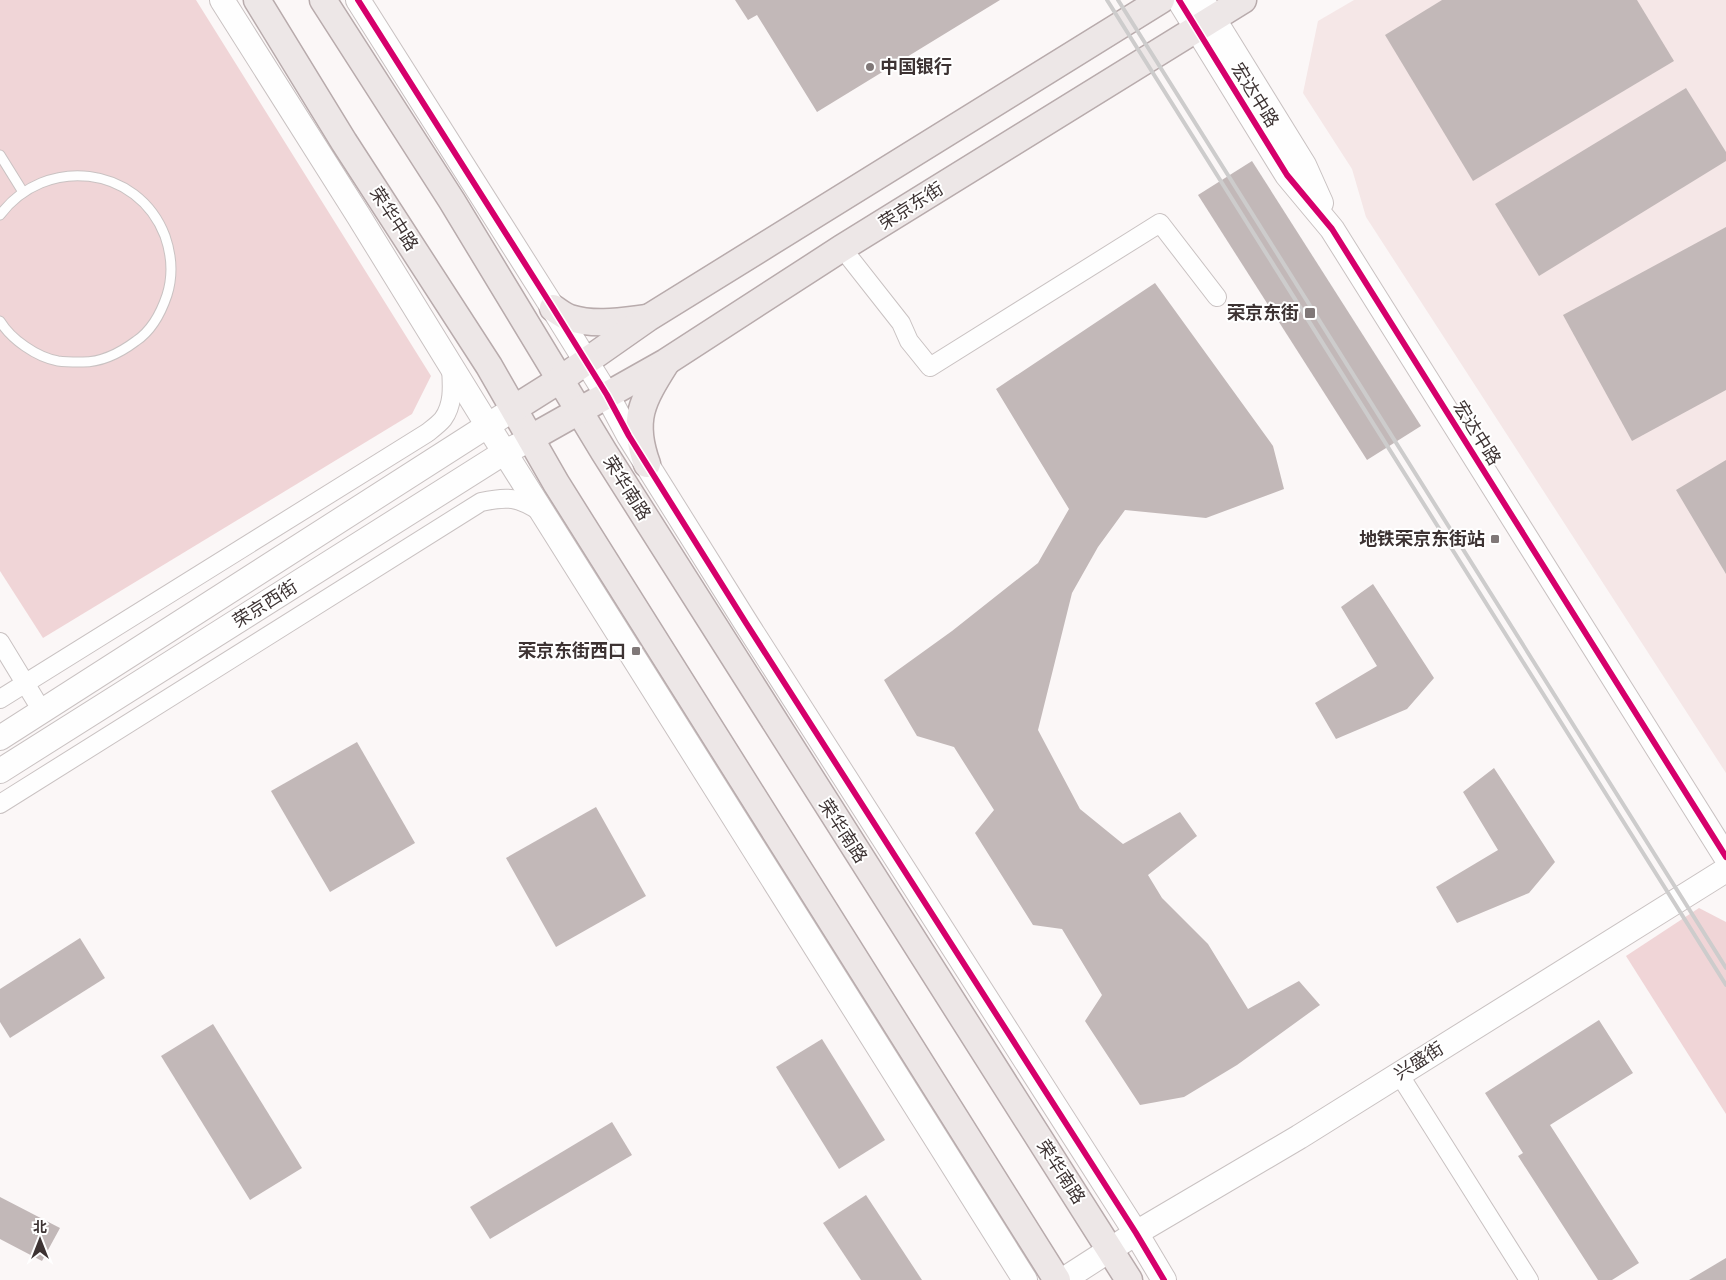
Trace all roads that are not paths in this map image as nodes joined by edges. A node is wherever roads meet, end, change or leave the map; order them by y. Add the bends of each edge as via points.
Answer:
1 (222, 0) edge
2 (257, 0) edge
3 (323, 0) edge
4 (358, 0) edge
5 (1161, 0) edge
6 (1179, 0) edge
7 (1243, 0) edge
8 (1204, 16) edge
9 (344, 142) junction
10 (0, 155) edge
11 (23, 192) junction
12 (358, 215) junction
13 (0, 216) edge
14 (842, 248) junction
15 (1217, 298) dead end
16 (553, 308) junction
17 (648, 318) junction
18 (0, 321) edge
19 (586, 362) junction
20 (666, 362) junction
21 (450, 364) junction
22 (561, 379) junction
23 (607, 395) junction
24 (515, 408) junction
25 (580, 411) junction
26 (488, 426) junction
27 (531, 438) junction
28 (504, 452) junction
29 (647, 464) junction
30 (544, 514) junction
31 (746, 623) junction
32 (0, 642) edge
33 (26, 683) junction
34 (758, 697) junction
35 (0, 699) edge
36 (42, 711) junction
37 (0, 738) edge
38 (0, 772) edge
39 (0, 804) edge
40 (1726, 857) edge
41 (1726, 870) edge
42 (900, 1030) junction
43 (1399, 1074) junction
44 (913, 1103) junction
45 (1136, 1233) junction
46 (1110, 1250) junction
47 (1025, 1280) edge
48 (1057, 1280) edge
49 (1063, 1280) edge
50 (1129, 1280) edge
51 (1164, 1280) edge
52 (1529, 1280) edge

1 - 12 street
2 - 9 main road, 荣华中路
3 - 22 main road
4 - 16 street
5 - 17 main road
6 - 8 street, 宏达中路
7 - 8 main road, 荣京东街
8 - 14 main road, 荣京东街
8 - 40 street, 宏达中路 via 1287,175 1332,229
9 - 12 street
9 - 24 main road, 荣华中路
10 - 11 lane
11 - 13 lane
11 - 18 lane via 51,179 82,175 112,182 139,197 159,221 170,250 171,282 162,311 144,336 118,354 88,362 57,361 28,349
12 - 21 street
14 - 15 street via 902,323 910,342 930,367 1160,223
14 - 20 main road, 荣京东街
16 - 17 main road via 569,318 584,321
16 - 19 street
17 - 19 main road
19 - 22 main road
19 - 23 street
20 - 23 main road, 荣京东街
20 - 29 main road via 652,385 639,418 641,447
21 - 26 street
21 - 33 street via 451,399 442,420 427,433
22 - 24 main road
22 - 25 main road, 荣华南路
23 - 25 main road, 荣京东街
23 - 29 street
24 - 26 street, 荣京西街
24 - 27 main road, 荣华中路
25 - 27 main road, 荣京东街
25 - 34 main road, 荣华南路
26 - 28 street
26 - 36 street, 荣京西街
27 - 28 street, 荣京西街
27 - 42 main road via 556,483
28 - 30 street
28 - 38 street, 荣京西街
29 - 31 street
30 - 39 street via 516,499 481,502
30 - 44 street
31 - 34 street
31 - 45 street
32 - 33 street
33 - 35 street
33 - 36 street
34 - 46 main road, 荣华南路
36 - 37 street, 荣京西街
41 - 43 street, 兴盛街
42 - 44 street
42 - 48 main road
43 - 45 street, 兴盛街
43 - 52 street
44 - 47 street
45 - 46 street, 兴盛街
45 - 51 street
46 - 49 street, 兴盛街
46 - 50 main road, 荣华南路

